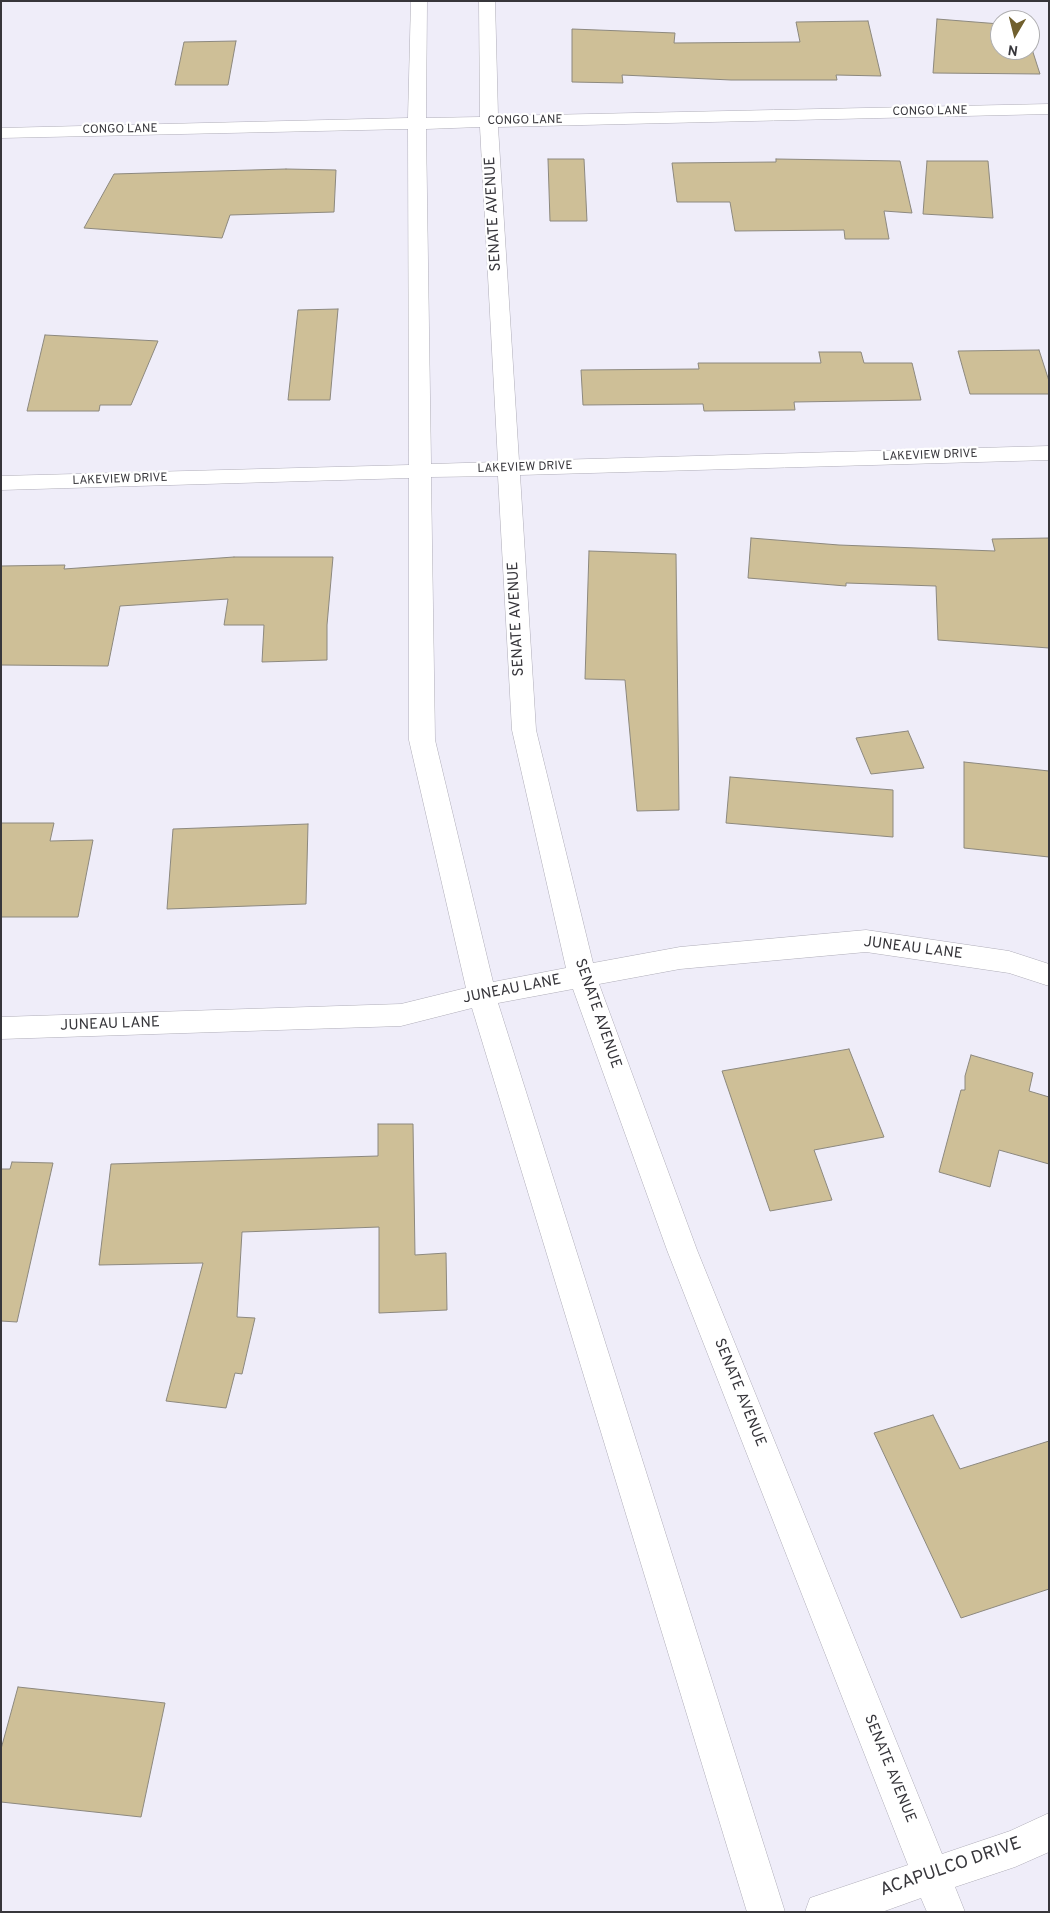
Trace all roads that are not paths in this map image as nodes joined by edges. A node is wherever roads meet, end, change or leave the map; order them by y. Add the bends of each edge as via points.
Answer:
1 (419, 1) edge
2 (487, 1) edge
3 (1049, 109) edge
4 (489, 122) junction
5 (417, 124) junction
6 (1, 133) edge
7 (1049, 453) edge
8 (508, 468) junction
9 (419, 471) junction
10 (1, 483) edge
11 (1049, 975) edge
12 (582, 976) junction
13 (482, 995) junction
14 (1, 1028) edge
15 (1049, 1832) edge
16 (932, 1876) junction
17 (766, 1912) edge
18 (824, 1912) edge
19 (946, 1912) edge

1 - 5 street
2 - 4 street, SENATE AVENUE
3 - 4 street, CONGO LANE
4 - 5 street, CONGO LANE
4 - 8 street, SENATE AVENUE
5 - 6 street, CONGO LANE
5 - 9 street
7 - 8 street, LAKEVIEW DRIVE
8 - 9 street, LAKEVIEW DRIVE
8 - 12 street, SENATE AVENUE via 524,730
9 - 10 street, LAKEVIEW DRIVE
9 - 13 street via 422,740
11 - 12 street, JUNEAU LANE via 1009,962 866,942 680,958
12 - 13 street, JUNEAU LANE
12 - 16 street, SENATE AVENUE via 682,1250
13 - 14 street, JUNEAU LANE via 401,1015
13 - 17 street
15 - 16 street, ACAPULCO DRIVE via 1015,1848
16 - 18 street, ACAPULCO DRIVE
16 - 19 street, SENATE AVENUE

